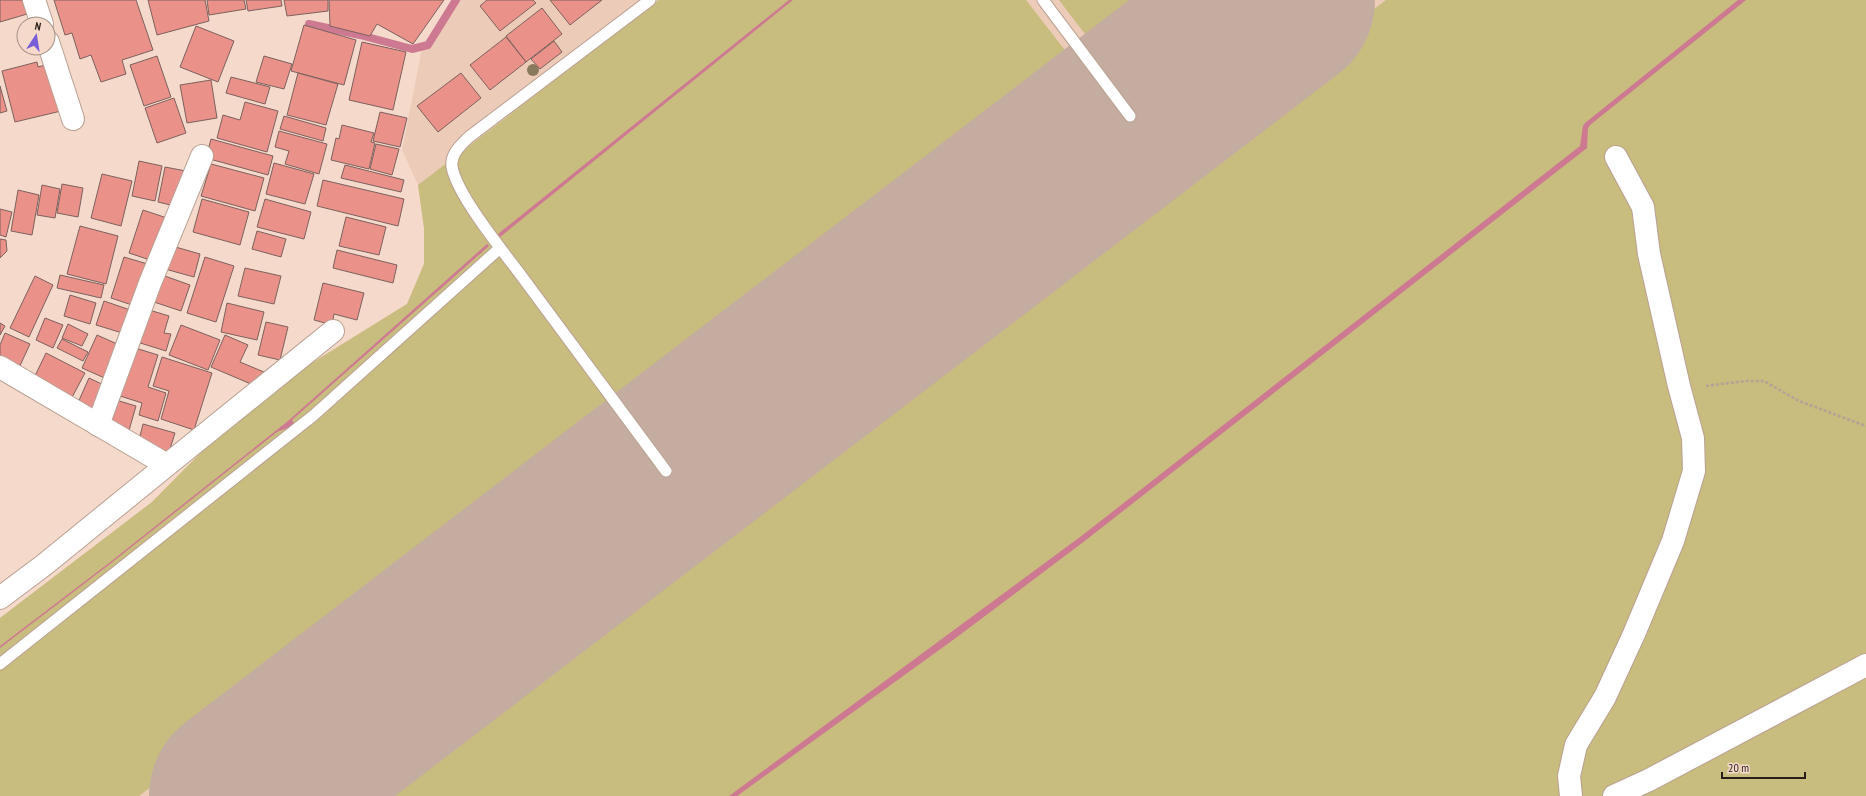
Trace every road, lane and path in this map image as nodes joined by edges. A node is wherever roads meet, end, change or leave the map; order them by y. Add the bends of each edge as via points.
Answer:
1 (34, 0) edge
2 (650, 0) edge
3 (1043, 0) edge
4 (39, 16) edge
5 (53, 56) edge
6 (1130, 116) dead end
7 (73, 119) dead end
8 (202, 156) dead end
9 (1616, 157) dead end
10 (500, 248) junction
11 (333, 331) dead end
12 (0, 367) edge
13 (1679, 386) junction
14 (98, 425) junction
15 (1866, 426) edge
16 (167, 465) junction
17 (666, 471) dead end
18 (0, 598) edge
19 (0, 664) edge
20 (1866, 666) edge
21 (1571, 796) edge
22 (1614, 796) edge

1 - 4 street
2 - 10 lane via 469,137 455,154 452,163 455,178
3 - 6 lane
5 - 7 street
8 - 14 street via 150,283
9 - 13 street via 1643,207 1650,254
10 - 17 lane
10 - 19 lane via 314,415
11 - 16 street
12 - 14 street
13 - 15 path via 1764,381 1799,401
13 - 21 street via 1693,438 1694,471 1673,541 1634,634 1605,697 1576,745 1569,776
14 - 16 street
16 - 18 street
20 - 22 street via 1650,780

